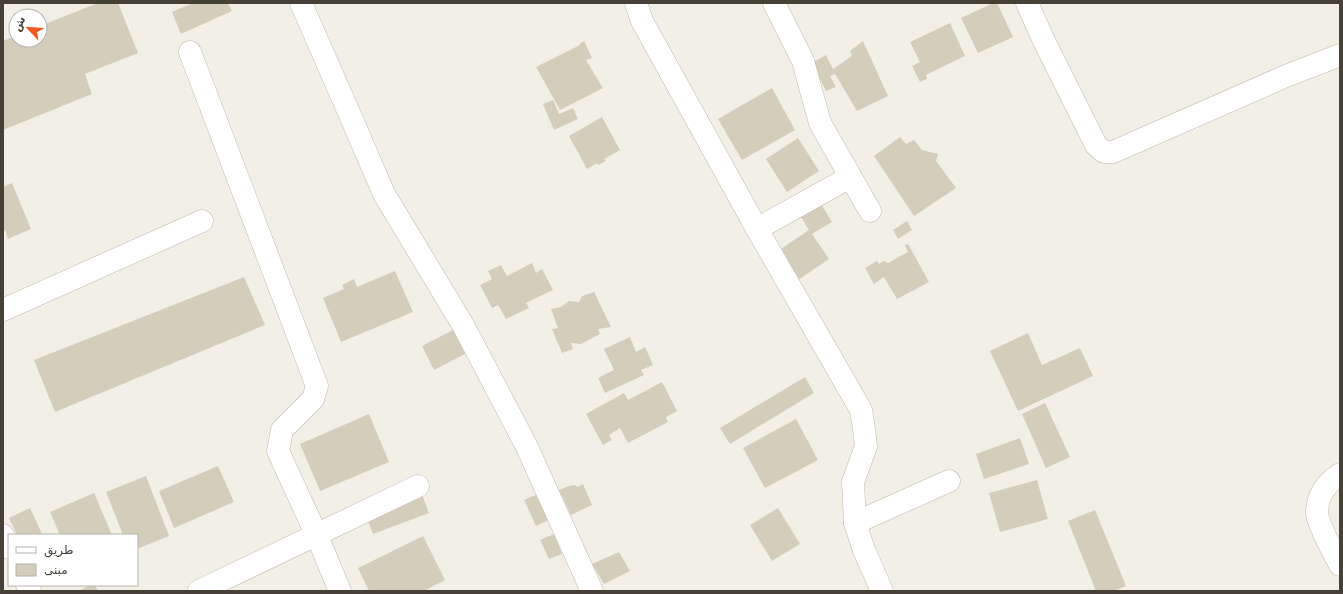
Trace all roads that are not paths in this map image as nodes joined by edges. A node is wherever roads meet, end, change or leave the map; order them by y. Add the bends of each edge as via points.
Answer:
1 (301, 3) edge
2 (636, 3) edge
3 (774, 3) edge
4 (1027, 3) edge
5 (190, 52) dead end
6 (1340, 55) edge
7 (850, 177) junction
8 (870, 212) dead end
9 (202, 221) dead end
10 (757, 229) junction
11 (3, 310) edge
12 (1340, 474) edge
13 (950, 480) dead end
14 (418, 486) dead end
15 (855, 523) junction
16 (3, 535) edge
17 (317, 536) junction
18 (8, 546) edge
19 (1340, 566) edge
20 (199, 591) edge
21 (340, 591) edge
22 (592, 591) edge
23 (882, 591) edge

1 - 22 street via 384,194 478,353 526,445
2 - 10 street via 642,21
3 - 7 street via 803,61 820,123
4 - 6 street via 1096,145 1104,152 1113,152
5 - 17 street via 317,386 313,399 282,430 278,451
7 - 8 street
7 - 10 street
9 - 11 street
10 - 15 street via 861,410 866,446 853,482
12 - 19 street via 1321,493 1316,513
13 - 15 street
14 - 17 street
15 - 23 street
16 - 18 street
17 - 20 street
17 - 21 street

